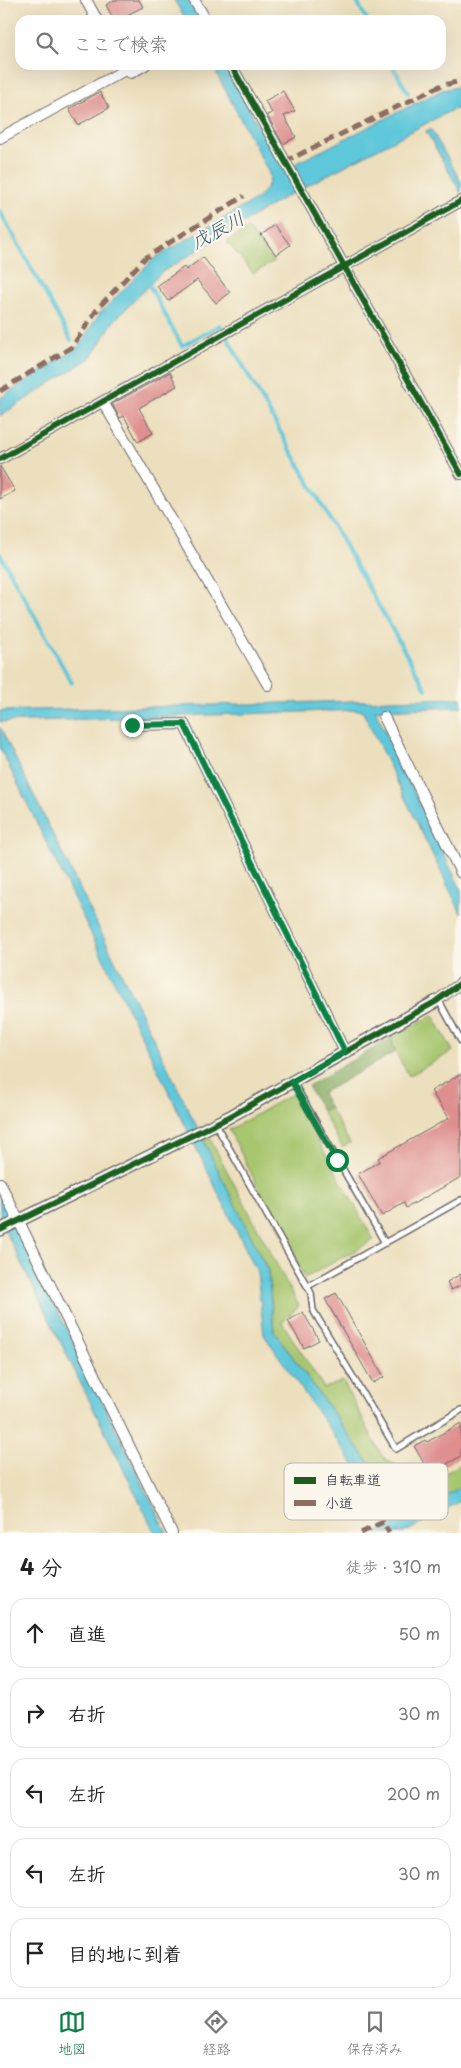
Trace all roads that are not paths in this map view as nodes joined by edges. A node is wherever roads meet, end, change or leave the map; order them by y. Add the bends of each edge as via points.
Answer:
1 (86, 0) edge
2 (194, 0) edge
3 (94, 15) edge
4 (203, 15) edge
5 (120, 70) edge
6 (233, 70) edge
7 (0, 138) edge
8 (461, 201) edge
9 (344, 268) junction
10 (103, 402) junction
11 (0, 459) edge
12 (461, 474) edge
13 (268, 685) dead end
14 (384, 717) dead end
15 (132, 725) dead end
16 (461, 873) edge
17 (461, 983) edge
18 (436, 1000) junction
19 (461, 1041) edge
20 (345, 1052) junction
21 (292, 1082) junction
22 (216, 1124) junction
23 (0, 1183) edge
24 (461, 1200) edge
25 (19, 1221) junction
26 (1, 1230) edge
27 (385, 1242) junction
28 (308, 1286) junction
29 (461, 1410) edge
30 (172, 1533) edge

1 - 3 street
2 - 4 street
5 - 7 street
6 - 9 street
8 - 9 street
9 - 10 street
9 - 12 street
10 - 11 street
10 - 13 street
14 - 16 street
15 - 20 street via 184,724
17 - 18 street
18 - 19 lane
18 - 20 street
20 - 21 street
21 - 22 street
21 - 27 lane
22 - 25 street
22 - 28 lane
23 - 25 street
24 - 27 lane
25 - 26 street
25 - 30 street
27 - 28 lane
28 - 29 lane via 313,1310 396,1449

